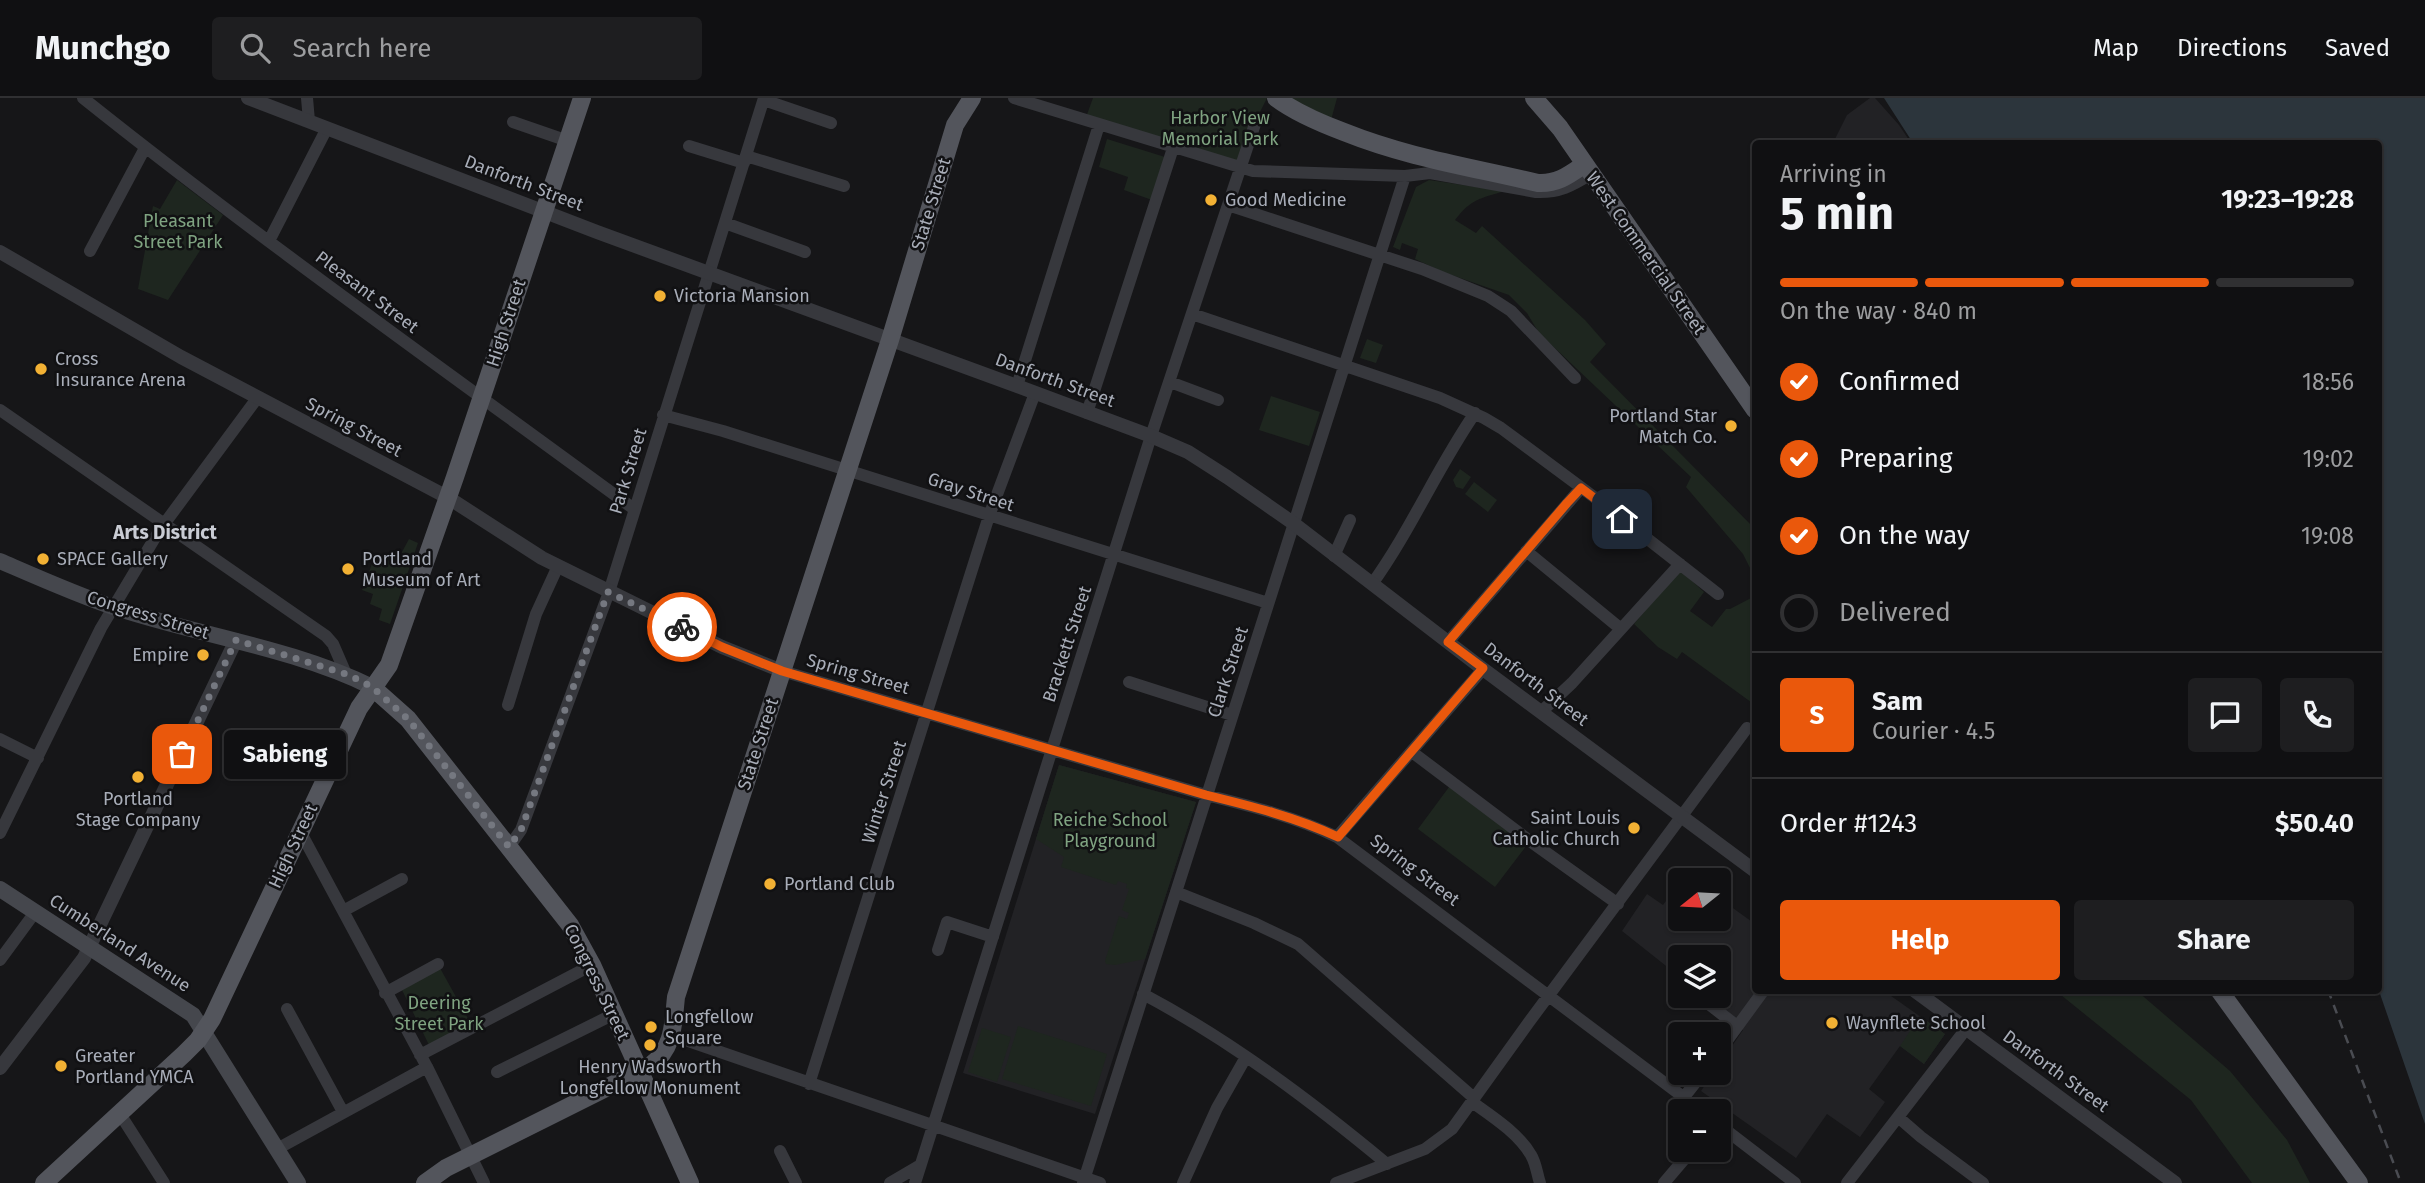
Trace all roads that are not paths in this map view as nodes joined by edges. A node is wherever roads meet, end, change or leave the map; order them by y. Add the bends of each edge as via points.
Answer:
1 (83, 98) edge
2 (248, 98) edge
3 (307, 98) edge
4 (582, 98) edge
5 (958, 98) edge
6 (972, 98) edge
7 (1014, 98) edge
8 (1276, 98) edge
9 (1534, 98) edge
10 (764, 99) edge
11 (1257, 118) dead end
12 (309, 121) junction
13 (513, 122) dead end
14 (831, 123) dead end
15 (955, 125) junction
16 (1100, 125) junction
17 (327, 128) junction
18 (568, 141) junction
19 (689, 146) dead end
20 (145, 148) junction
21 (1173, 148) junction
22 (745, 160) junction
23 (1240, 168) junction
24 (1588, 169) junction
25 (1405, 176) junction
26 (844, 186) dead end
27 (1228, 205) junction
28 (543, 210) junction
29 (724, 223) junction
30 (269, 241) junction
31 (90, 251) dead end
32 (0, 252) edge
33 (805, 252) dead end
34 (1380, 254) junction
35 (708, 273) junction
36 (1192, 314) junction
37 (890, 340) junction
38 (1344, 366) junction
39 (1575, 378) dead end
40 (1170, 382) junction
41 (1017, 386) junction
42 (1035, 393) junction
43 (258, 397) junction
44 (481, 399) junction
45 (1218, 400) dead end
46 (1752, 406) edge
47 (0, 410) edge
48 (1087, 413) junction
49 (1475, 413) junction
50 (663, 415) junction
51 (1151, 436) junction
52 (847, 470) junction
53 (1581, 488) junction
54 (447, 497) junction
55 (634, 509) junction
56 (989, 516) junction
57 (1350, 520) dead end
58 (1293, 523) junction
59 (165, 524) junction
60 (1526, 551) junction
61 (1115, 555) junction
62 (1334, 556) junction
63 (0, 561) edge
64 (1679, 565) junction
65 (558, 566) junction
66 (1372, 584) junction
67 (608, 592) junction
68 (1718, 594) dead end
69 (1268, 603) junction
70 (114, 607) junction
71 (1621, 629) junction
72 (236, 640) junction
73 (1448, 642) junction
74 (1483, 668) junction
75 (782, 671) junction
76 (346, 674) junction
77 (1129, 682) dead end
78 (372, 687) junction
79 (508, 705) dead end
80 (1541, 712) junction
81 (927, 714) junction
82 (1233, 715) junction
83 (1747, 728) dead end
84 (0, 739) edge
85 (1051, 750) junction
86 (1412, 752) junction
87 (37, 758) junction
88 (1206, 795) junction
89 (1682, 816) junction
90 (300, 831) junction
91 (0, 833) edge
92 (1338, 837) junction
93 (509, 847) junction
94 (1752, 869) edge
95 (402, 880) dead end
96 (0, 889) edge
97 (1175, 891) junction
98 (1618, 904) junction
99 (36, 911) junction
100 (343, 911) junction
101 (993, 937) junction
102 (90, 946) junction
103 (938, 950) dead end
104 (0, 960) edge
105 (438, 964) dead end
106 (592, 965) junction
107 (385, 993) junction
108 (1143, 994) junction
109 (1761, 994) edge
110 (1919, 994) edge
111 (2223, 994) edge
112 (1548, 996) junction
113 (1714, 1008) edge
114 (287, 1009) dead end
115 (614, 1014) junction
116 (1737, 1026) junction
117 (1966, 1029) junction
118 (204, 1031) junction
119 (671, 1035) junction
120 (1731, 1035) edge
121 (420, 1055) junction
122 (1246, 1057) junction
123 (427, 1067) junction
124 (0, 1068) edge
125 (497, 1072) dead end
126 (640, 1072) junction
127 (809, 1084) junction
128 (1694, 1085) edge
129 (1684, 1097) junction
130 (1687, 1099) edge
131 (1473, 1100) junction
132 (343, 1112) junction
133 (120, 1114) junction
134 (1898, 1117) junction
135 (933, 1125) junction
136 (1731, 1134) edge
137 (277, 1149) junction
138 (780, 1151) dead end
139 (472, 1156) junction
140 (1682, 1162) edge
141 (1387, 1164) junction
142 (919, 1166) junction
143 (2167, 1180) edge
144 (1084, 1181) edge
145 (44, 1183) edge
146 (164, 1183) edge
147 (298, 1183) edge
148 (425, 1183) edge
149 (484, 1183) edge
150 (690, 1183) edge
151 (796, 1183) edge
152 (890, 1183) edge
153 (915, 1183) edge
154 (1100, 1183) edge
155 (1183, 1183) edge
156 (1336, 1183) edge
157 (1539, 1183) edge
158 (1664, 1183) edge
159 (1795, 1183) edge
160 (1847, 1183) edge
161 (1983, 1183) edge
162 (2359, 1183) edge

1 - 20 street, Pleasant Street
2 - 12 street, Danforth Street
3 - 12 street
4 - 18 main road, High Street
5 - 15 main road
6 - 15 main road, State Street
7 - 16 street
8 - 24 main road via 1331,127 1397,152 1538,183 1552,184
9 - 24 main road, West Commercial Street
10 - 14 street
10 - 22 street, Park Street
11 - 23 street, Brackett Street
12 - 17 street, Danforth Street
13 - 18 street
15 - 37 main road, State Street
16 - 21 street
16 - 41 street
17 - 28 street, Danforth Street
17 - 30 street
18 - 28 main road, High Street
19 - 22 street
20 - 30 street, Pleasant Street
20 - 31 street
21 - 23 street
21 - 48 street
22 - 26 street
22 - 29 street, Park Street
23 - 25 street
23 - 27 street, Brackett Street
24 - 25 street via 1566,190 1551,193 1430,173
24 - 46 main road, West Commercial Street
25 - 34 street, Clark Street
27 - 34 street
27 - 36 street, Brackett Street
28 - 35 street, Danforth Street
28 - 44 main road, High Street
29 - 33 street
29 - 35 street, Park Street
30 - 44 street, Pleasant Street
32 - 43 street, Spring Street
34 - 38 street, Clark Street
34 - 39 street via 1488,296 1511,311
35 - 37 street, Danforth Street
35 - 50 street, Park Street
36 - 38 street
36 - 40 street, Brackett Street
37 - 41 street, Danforth Street
37 - 52 main road, State Street
38 - 49 street
38 - 58 street, Clark Street
40 - 45 street
40 - 51 street, Brackett Street
41 - 42 street, Danforth Street
42 - 48 street, Danforth Street
42 - 56 street, Winter Street
43 - 54 street, Spring Street
43 - 59 street
44 - 54 main road, High Street
44 - 55 street, Pleasant Street
47 - 59 street
48 - 51 street, Danforth Street
49 - 53 street
49 - 66 street
50 - 52 street, Gray Street
50 - 55 street, Park Street
51 - 58 street, Danforth Street via 1212,466
51 - 61 street, Brackett Street
52 - 56 street, Gray Street
52 - 75 main road, State Street
53 - 60 street
53 - 64 street
54 - 65 street, Spring Street
54 - 78 main road, High Street via 389,664
55 - 67 street, Park Street
56 - 61 street, Gray Street
56 - 81 street, Winter Street
57 - 62 street
58 - 62 street, Danforth Street
58 - 69 street, Clark Street
59 - 70 street
59 - 76 street via 326,636
60 - 71 street
60 - 73 street
61 - 69 street, Gray Street
61 - 85 street, Brackett Street
62 - 66 street, Danforth Street
63 - 70 main road, Congress Street
64 - 68 street
64 - 71 street
65 - 67 street, Spring Street
65 - 79 street via 536,614
66 - 73 street, Danforth Street
67 - 75 street, Spring Street
67 - 93 street, Park Street via 521,830
69 - 82 street, Clark Street
70 - 72 main road, Congress Street
70 - 87 street
71 - 80 street
72 - 76 main road, Congress Street
72 - 102 street
73 - 74 street, Danforth Street
74 - 80 street, Danforth Street
74 - 86 street
75 - 81 street, Spring Street
75 - 119 main road, State Street via 676,996
76 - 78 main road, Congress Street
77 - 82 street
78 - 90 main road, High Street
78 - 93 main road, Congress Street via 408,719
80 - 89 street, Danforth Street
81 - 85 street, Spring Street
81 - 127 street, Winter Street
82 - 88 street, Clark Street
83 - 89 street
84 - 87 street
85 - 88 street, Spring Street
85 - 101 street, Brackett Street
86 - 92 street
86 - 98 street
87 - 91 street
88 - 92 street, Spring Street via 1294,819
88 - 97 street, Clark Street
89 - 94 street, Danforth Street
89 - 98 street
90 - 100 street
90 - 118 main road, High Street
92 - 112 street, Spring Street
93 - 106 main road, Congress Street via 569,925
95 - 100 street
96 - 99 main road, Cumberland Avenue
97 - 108 street, Clark Street
97 - 131 street via 1298,944
98 - 112 street
99 - 102 main road, Cumberland Avenue
99 - 104 street
100 - 107 street
101 - 103 street via 947,922
101 - 135 street, Brackett Street
102 - 118 main road, Cumberland Avenue via 193,1014
102 - 124 street
105 - 107 street
106 - 115 main road, Congress Street
106 - 121 street
107 - 121 street
108 - 122 street
108 - 144 street, Clark Street
109 - 116 street
110 - 117 street, Danforth Street
111 - 162 main road
112 - 129 street, Spring Street
112 - 131 street
113 - 116 street
114 - 132 street
115 - 125 street
115 - 126 main road, Congress Street
116 - 120 street
117 - 134 street
117 - 143 street, Danforth Street
118 - 133 main road, High Street
118 - 137 main road, Cumberland Avenue
119 - 126 main road, State Street via 665,1053
119 - 127 street
121 - 123 street
122 - 141 street
122 - 155 street
123 - 132 street
123 - 139 street
126 - 139 main road, State Street
126 - 150 main road, Congress Street
127 - 135 street
128 - 129 street
129 - 130 street, Spring Street
131 - 141 street via 1444,1137
131 - 157 street via 1522,1143 1533,1157
132 - 137 street
133 - 145 main road, High Street
133 - 146 street
134 - 160 street
134 - 161 street
135 - 142 street, Brackett Street
135 - 144 street
136 - 159 street
137 - 147 main road, Cumberland Avenue
138 - 151 street
139 - 148 main road, State Street
139 - 149 street
140 - 158 street
141 - 156 street
142 - 152 street
142 - 153 street, Brackett Street
144 - 154 street

